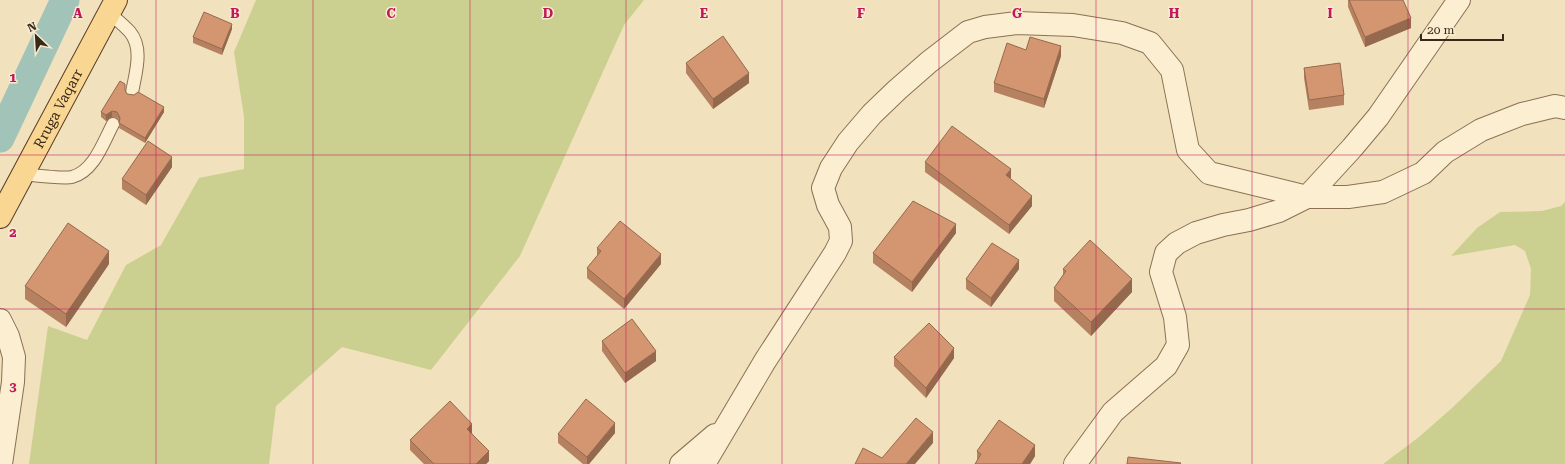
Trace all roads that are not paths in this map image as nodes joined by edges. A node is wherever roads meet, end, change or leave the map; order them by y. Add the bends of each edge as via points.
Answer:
1 (1459, 0) edge
2 (112, 6) edge
3 (132, 93) edge
4 (1565, 108) edge
5 (113, 124) dead end
6 (23, 174) junction
7 (1308, 197) junction
8 (0, 217) edge
9 (0, 320) edge
10 (725, 427) junction
11 (1, 464) edge
12 (680, 464) edge
13 (704, 464) edge
14 (1075, 464) edge

1 - 7 street via 1378,117
2 - 3 lane via 136,42 138,52
2 - 6 main road, Rruga Vaqarr
4 - 7 street via 1554,106 1522,114 1481,130 1445,152 1423,173 1383,192 1348,197
5 - 6 lane via 93,162 83,172 71,177
6 - 8 main road, Rruga Vaqarr
7 - 10 street via 1209,173 1188,150 1172,70 1150,43 1122,33 1073,25 1017,23 968,32 918,71 872,114 848,142 831,168 823,188 828,206 840,227 841,241
7 - 14 street via 1264,216 1196,233 1177,243 1166,253 1161,272 1175,317 1178,344 1166,366 1112,412
9 - 11 street via 14,357 14,382
10 - 12 street
10 - 13 street

